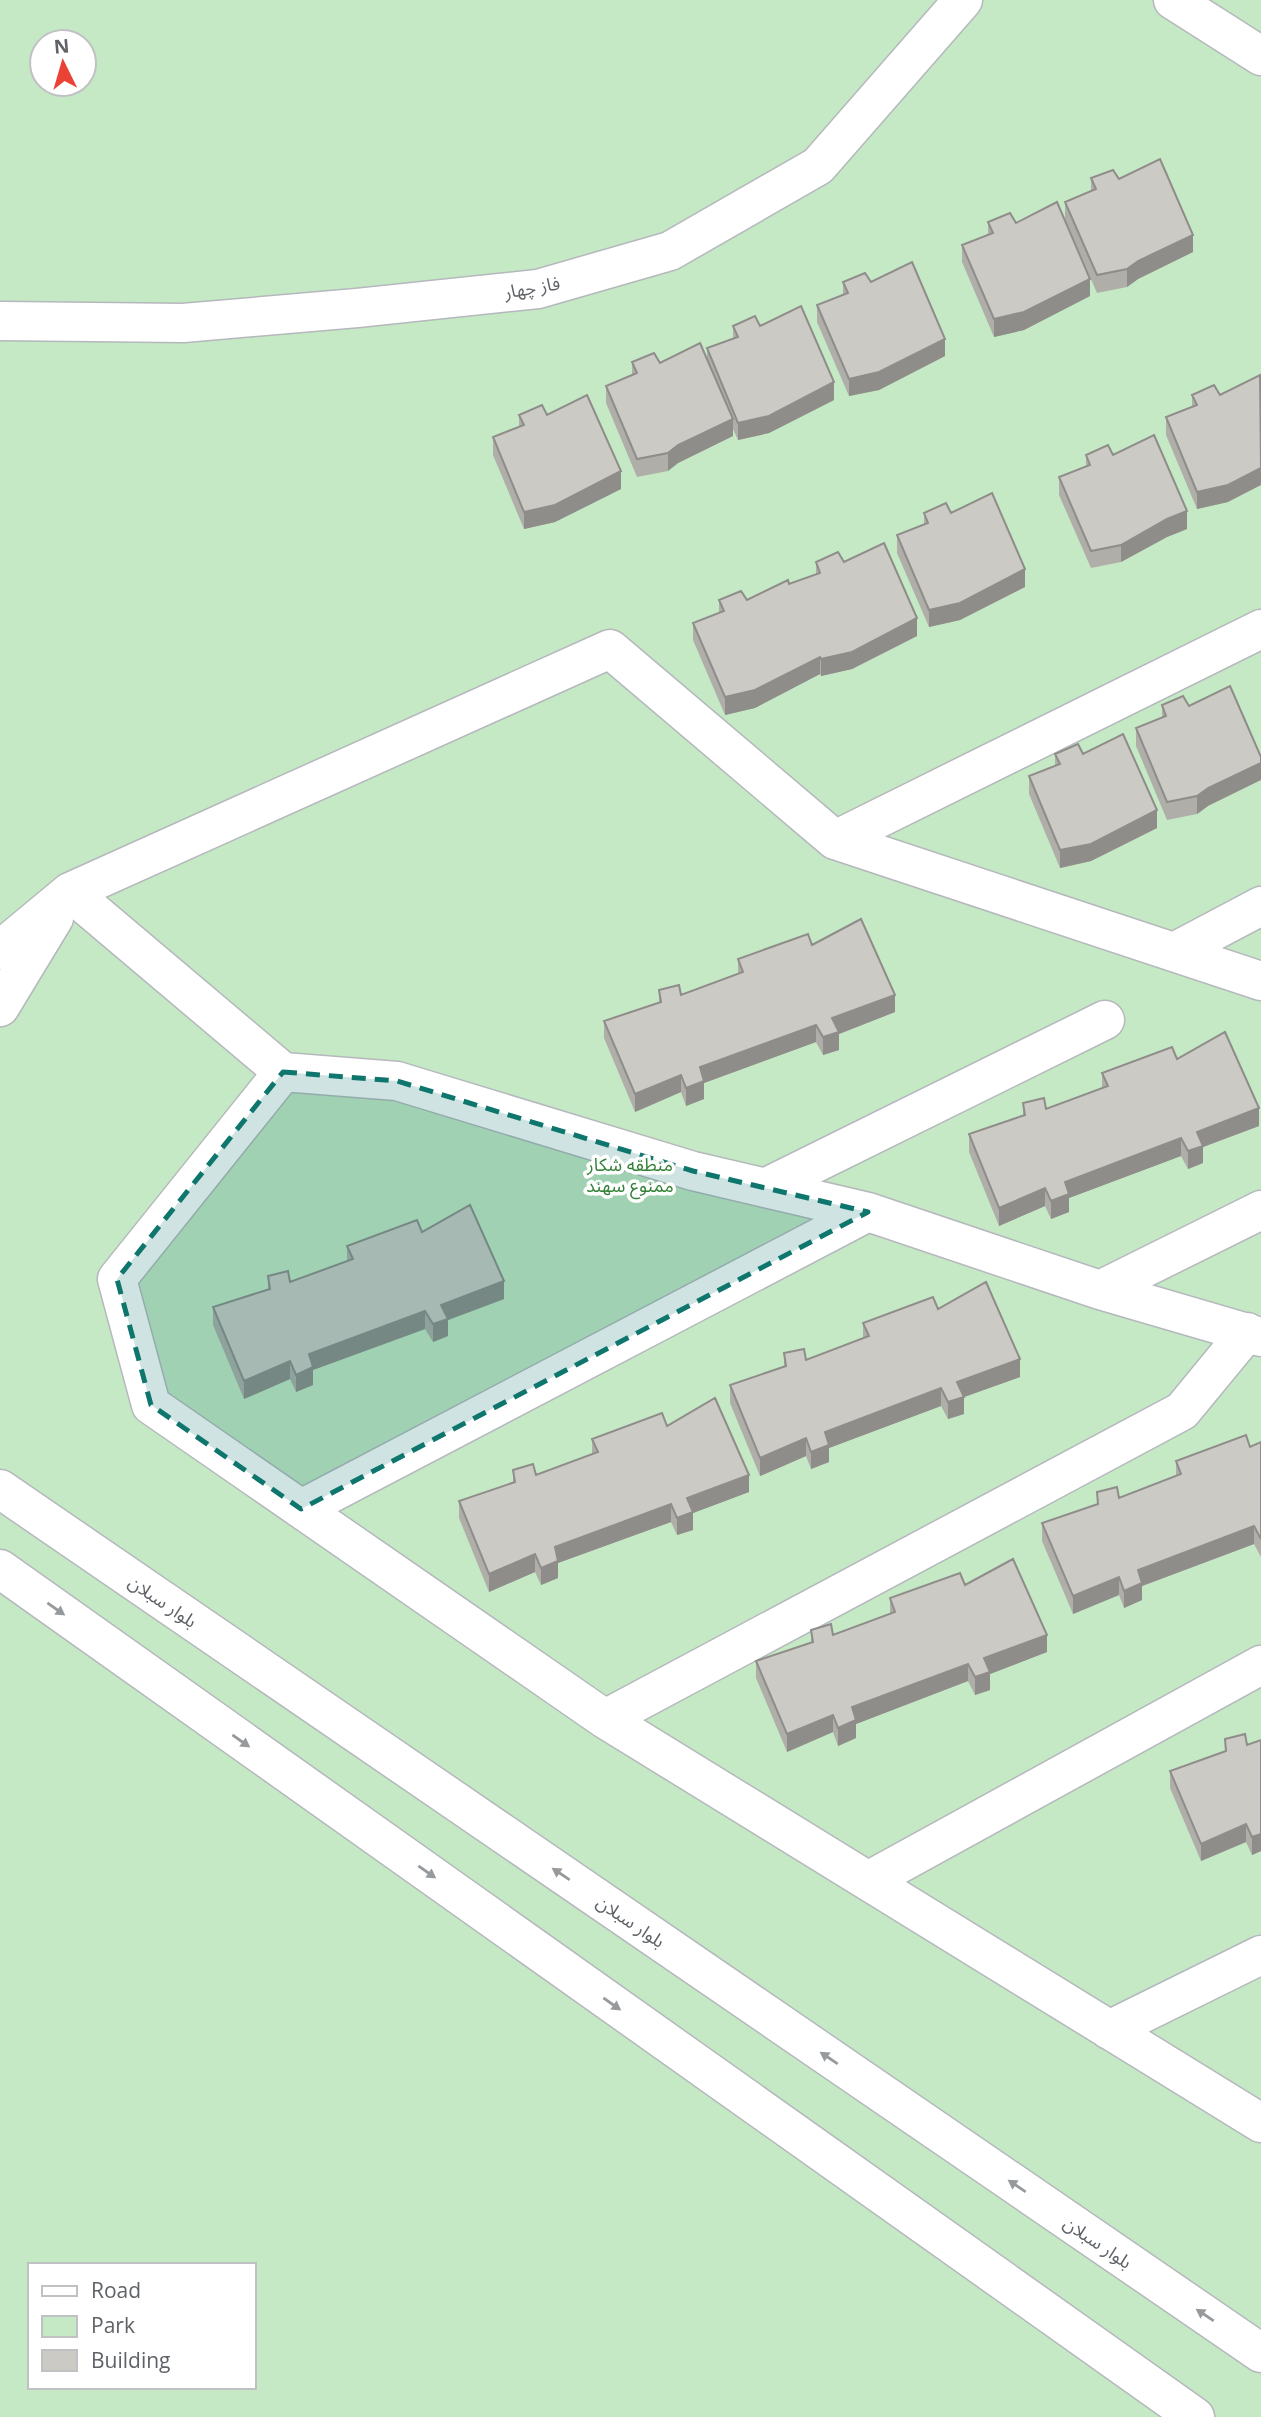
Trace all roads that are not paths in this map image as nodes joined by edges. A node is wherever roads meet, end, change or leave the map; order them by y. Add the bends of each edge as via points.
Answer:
1 (963, 0) edge
2 (1173, 0) edge
3 (1261, 55) edge
4 (0, 321) edge
5 (1261, 629) edge
6 (835, 840) junction
7 (70, 892) junction
8 (1261, 906) edge
9 (0, 950) edge
10 (1174, 952) junction
11 (1261, 981) edge
12 (0, 1007) edge
13 (1105, 1020) dead end
14 (282, 1072) junction
15 (765, 1188) junction
16 (1261, 1210) edge
17 (868, 1212) junction
18 (1100, 1290) junction
19 (1254, 1335) edge
20 (0, 1489) edge
21 (302, 1509) junction
22 (0, 1569) edge
23 (1261, 1665) edge
24 (605, 1719) junction
25 (868, 1881) junction
26 (1261, 1955) edge
27 (1109, 2030) junction
28 (1261, 2123) edge
29 (1261, 2353) edge
30 (1195, 2417) edge

1 - 4 street, فاز چهار via 818,166 670,251 538,289 183,323
2 - 3 street
5 - 6 street
6 - 7 street via 610,649
6 - 10 street
7 - 9 street
7 - 12 street
7 - 14 street
8 - 10 street
10 - 11 street
13 - 15 street
14 - 15 street via 397,1081
14 - 21 street via 117,1279 151,1405
15 - 17 street
16 - 18 street
17 - 18 street
17 - 21 street
18 - 19 street
19 - 24 street via 1182,1411
29 -> 20 street, بلوار سبلان
21 - 24 street
22 -> 30 street
23 - 25 street
24 - 25 street
25 - 27 street
26 - 27 street
27 - 28 street

